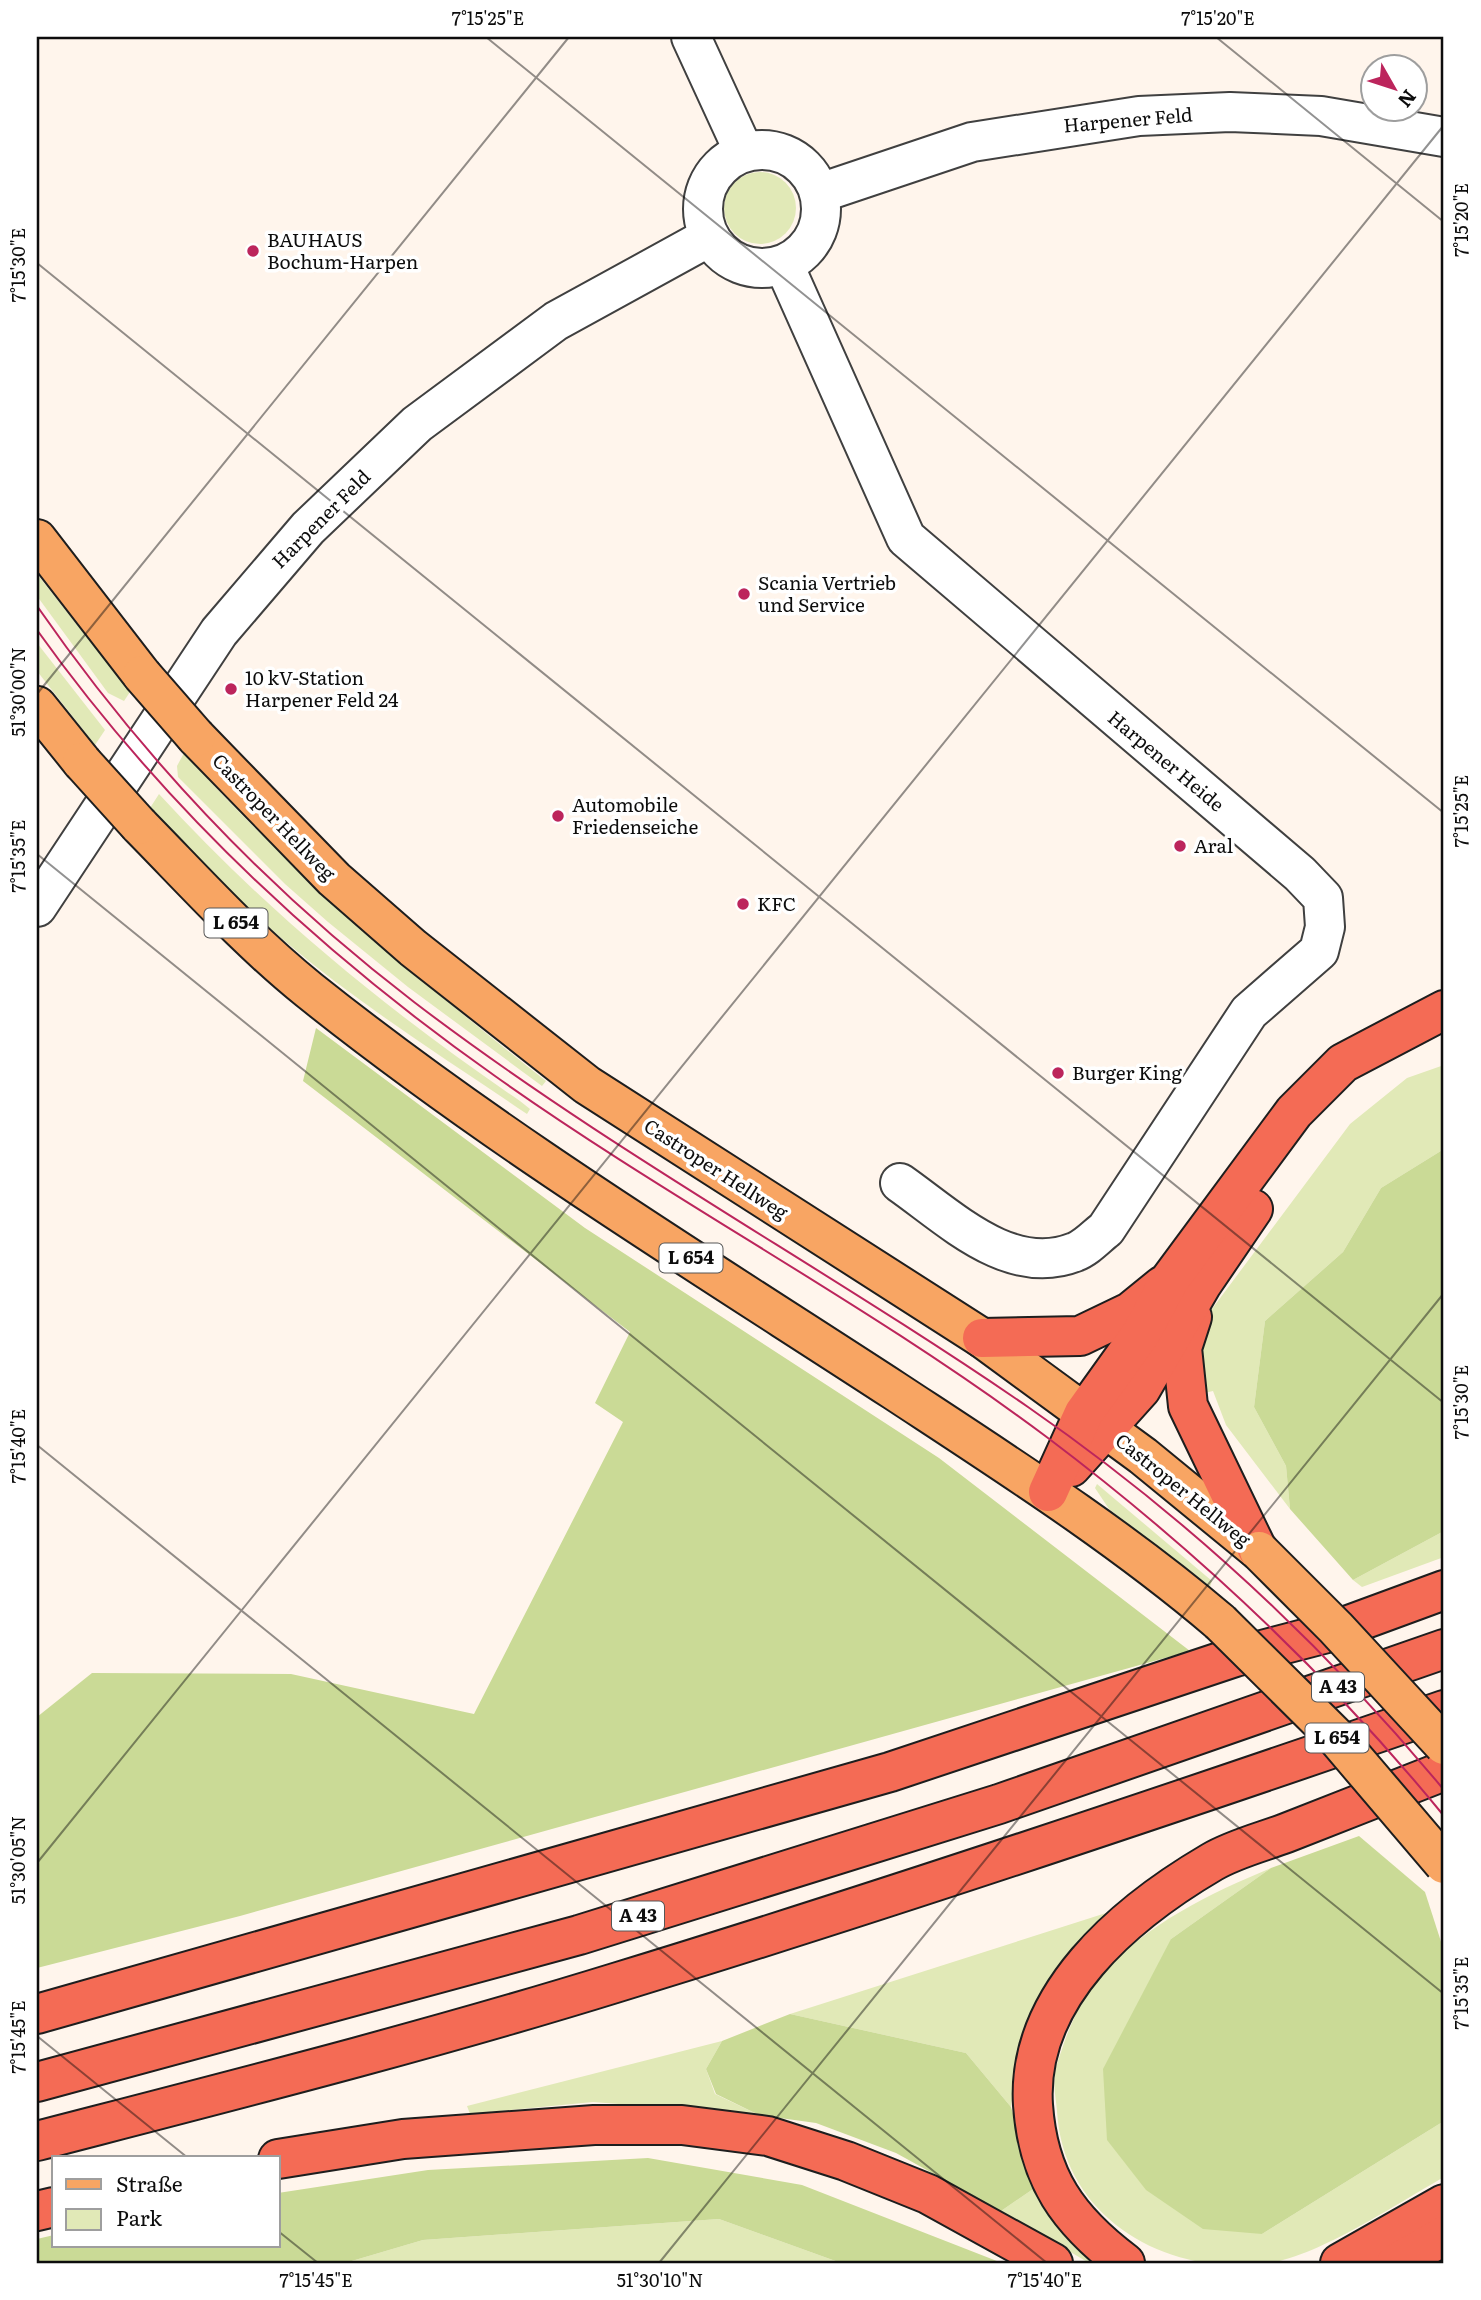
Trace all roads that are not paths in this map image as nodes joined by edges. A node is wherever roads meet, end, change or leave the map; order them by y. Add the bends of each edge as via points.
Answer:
1 (691, 37) edge
2 (1444, 137) edge
3 (744, 152) junction
4 (820, 192) junction
5 (709, 237) junction
6 (785, 265) junction
7 (37, 539) edge
8 (37, 706) edge
9 (37, 907) edge
10 (1444, 1010) edge
11 (1444, 1039) edge
12 (900, 1183) dead end
13 (1185, 1282) junction
14 (982, 1338) junction
15 (1095, 1421) junction
16 (1048, 1492) junction
17 (1258, 1550) junction
18 (1444, 1570) edge
19 (1444, 1590) edge
20 (1444, 1649) edge
21 (1234, 1657) junction
22 (1444, 1710) edge
23 (1444, 1745) edge
24 (1444, 1772) edge
25 (1444, 1864) edge
26 (37, 2014) edge
27 (37, 2082) edge
28 (37, 2141) edge
29 (280, 2160) edge
30 (1444, 2204) edge
31 (1444, 2238) edge
32 (1053, 2263) edge
33 (1125, 2263) edge
34 (1340, 2263) edge
35 (1396, 2263) edge

1 - 3 street
2 - 4 street, Harpener Feld via 1321,116 1230,112 1139,116 972,142
3 - 4 street via 782,153 802,164
3 - 5 street via 729,159 705,191 702,215
4 - 6 street via 819,228 805,251
5 - 6 street via 725,257 752,269
5 - 9 street, Harpener Feld via 546,328 417,424 308,528 219,632
6 - 12 street, Harpener Heide via 906,538 1323,898 1325,927 1319,951 1249,1012 1106,1229 1077,1251 1047,1259 1012,1255 981,1240
7 - 14 main road, Castroper Hellweg, bridge via 196,737 334,879 413,948 587,1086
8 - 16 main road, L 654, bridge via 139,825 306,988 536,1156
10 - 13 highway via 1343,1063 1294,1112
11 - 13 highway via 1410,1050 1359,1081 1291,1153
13 - 14 highway via 1080,1336
13 - 15 highway via 1142,1332
13 - 17 highway via 1182,1348 1188,1406
14 - 15 main road, Castroper Hellweg
15 - 16 highway
15 - 17 main road, Castroper Hellweg
16 - 25 main road, L 654, bridge via 1220,1622 1326,1727
17 - 23 main road, Castroper Hellweg, bridge
18 - 21 highway via 1312,1620
19 - 21 highway via 1327,1633
20 - 27 highway, A 43 via 999,1804 592,1931
21 - 26 highway via 890,1772
22 - 28 highway via 613,1984
24 - 33 highway via 1214,1861 1128,1922 1072,1980 1051,2011 1031,2076 1036,2141 1055,2192 1075,2220
29 - 32 highway via 403,2139 594,2125 682,2125 768,2136 928,2194
30 - 34 highway
31 - 35 highway

